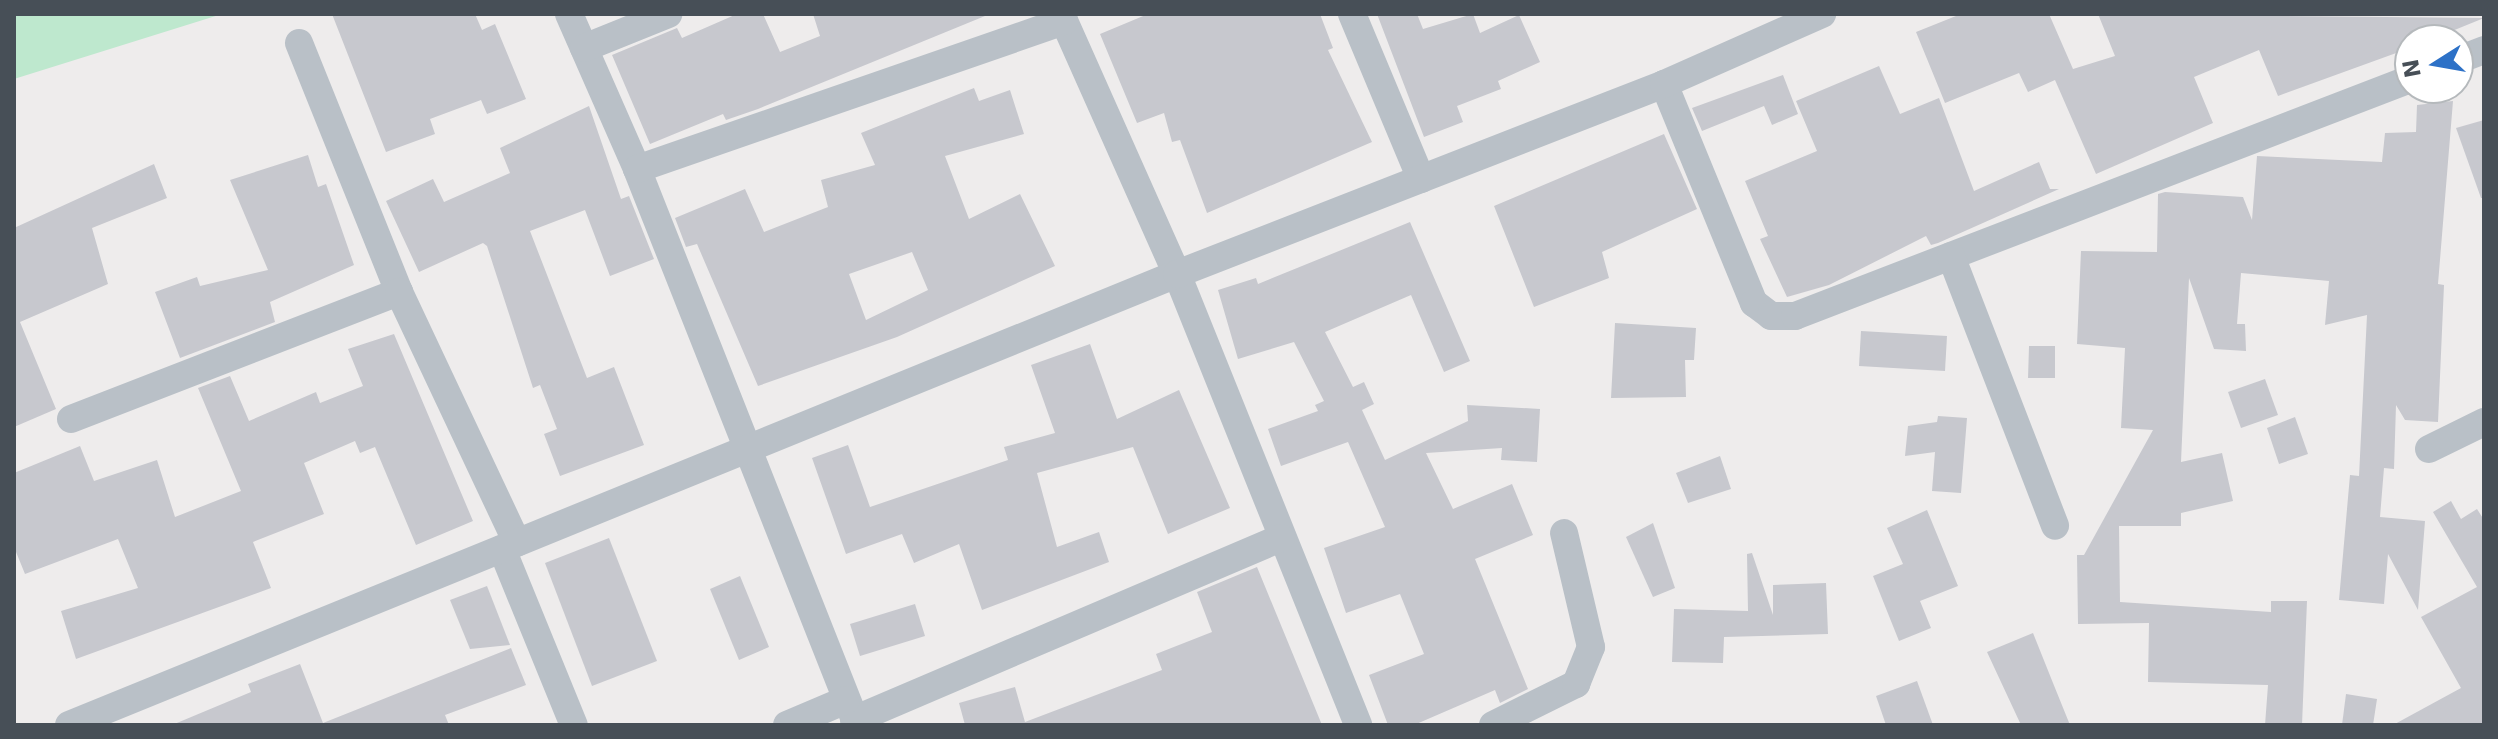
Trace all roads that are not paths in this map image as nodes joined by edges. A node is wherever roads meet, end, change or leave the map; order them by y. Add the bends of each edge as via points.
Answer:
1 (569, 14) edge
2 (668, 14) edge
3 (1352, 14) edge
4 (1812, 16) edge
5 (1063, 18) edge
6 (299, 43) dead end
7 (584, 48) junction
8 (1664, 84) junction
9 (2394, 85) edge
10 (637, 169) junction
11 (1421, 179) junction
12 (1951, 256) junction
13 (1177, 274) junction
14 (399, 292) junction
15 (71, 419) dead end
16 (2484, 422) edge
17 (2429, 449) dead end
18 (745, 450) junction
19 (2055, 526) dead end
20 (1564, 533) dead end
21 (1281, 538) junction
22 (509, 546) junction
23 (852, 715) edge
24 (69, 725) edge
25 (574, 725) edge
26 (787, 725) edge
27 (1358, 725) edge
28 (1493, 725) edge

1 - 7 street
2 - 7 street
3 - 11 street
4 - 8 street
5 - 10 street
5 - 13 street
6 - 14 street
7 - 10 street
8 - 11 street
8 - 12 street via 1740,278 1754,303 1771,316 1795,316
9 - 12 street
10 - 18 street
11 - 13 street
12 - 19 street
13 - 18 street
13 - 21 street
14 - 15 street
14 - 22 street
16 - 17 street
18 - 22 street
18 - 23 street
20 - 28 street via 1591,647 1576,684
21 - 23 street
21 - 27 street
22 - 24 street
22 - 25 street
23 - 26 street

